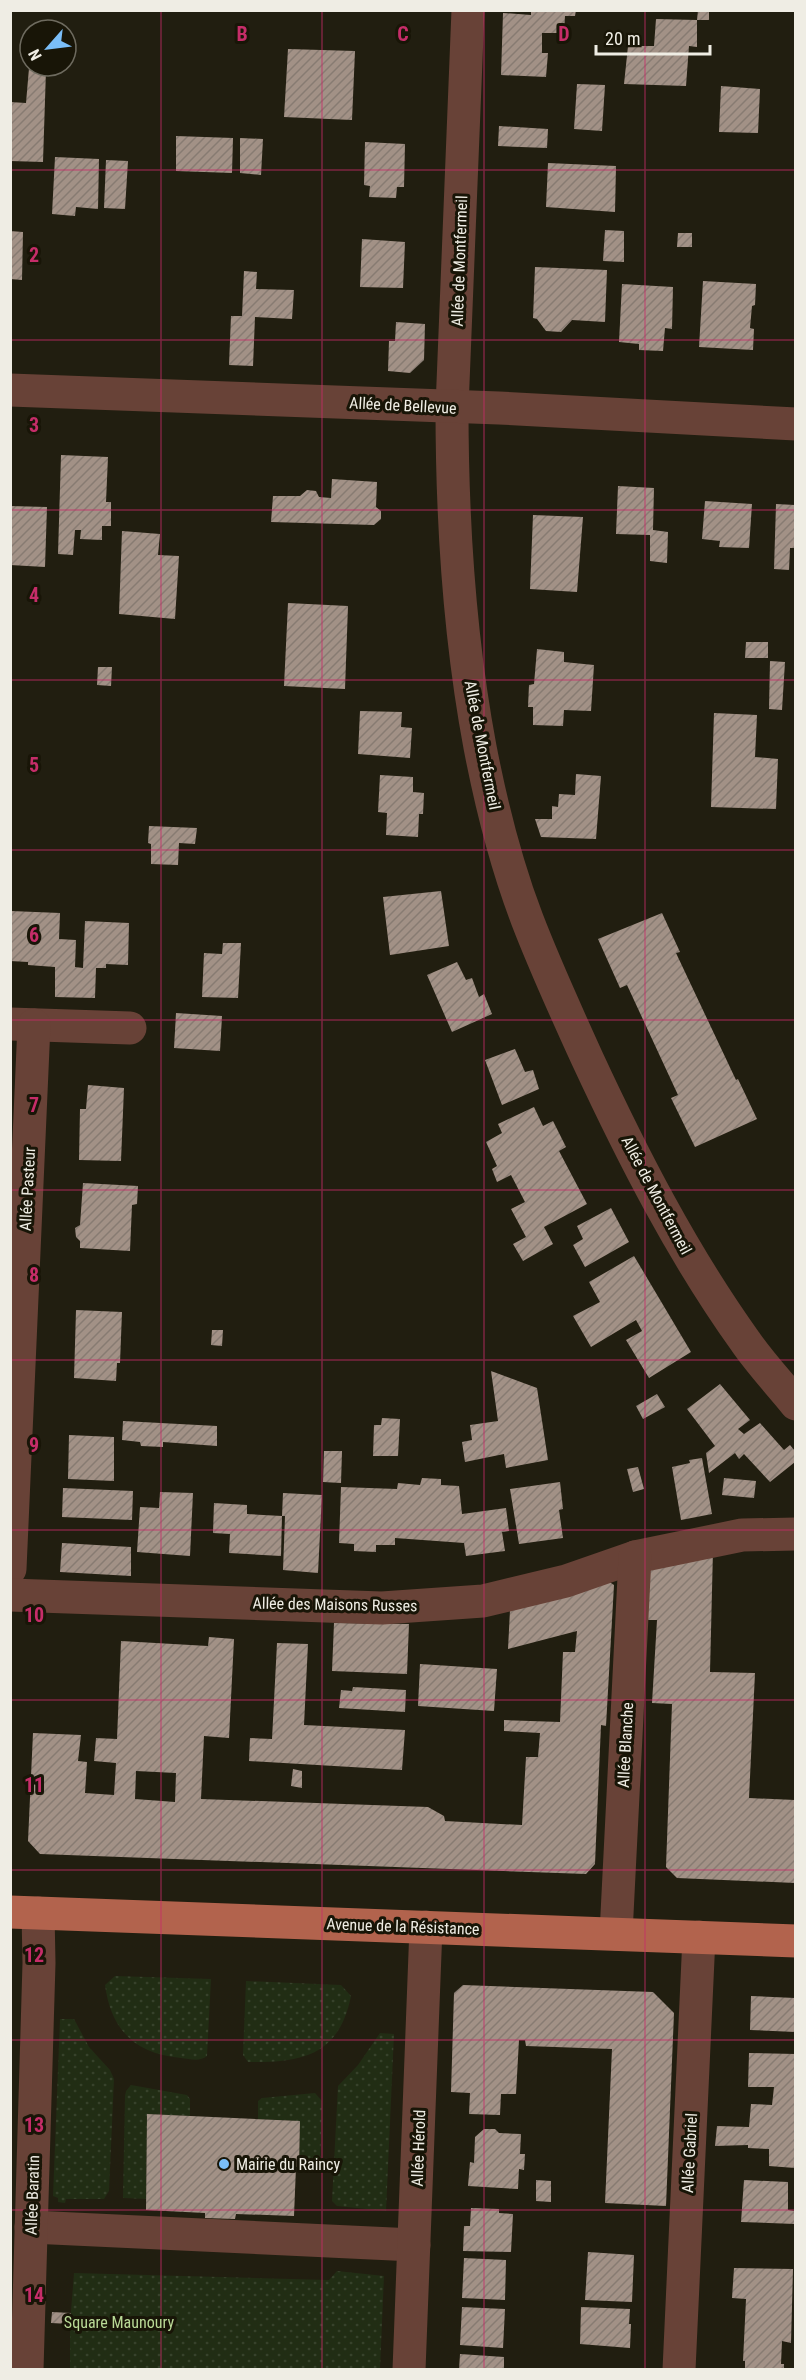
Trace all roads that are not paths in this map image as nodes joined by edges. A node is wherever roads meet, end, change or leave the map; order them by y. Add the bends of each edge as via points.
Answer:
1 (468, 10) edge
2 (10, 390) edge
3 (452, 408) junction
4 (795, 424) edge
5 (22, 1024) edge
6 (130, 1028) dead end
7 (795, 1404) edge
8 (795, 1534) edge
9 (635, 1557) junction
10 (10, 1569) edge
11 (10, 1595) edge
12 (24, 1912) edge
13 (426, 1927) junction
14 (616, 1934) junction
15 (699, 1937) junction
16 (795, 1941) edge
17 (31, 2227) junction
18 (414, 2246) junction
19 (27, 2370) edge
20 (409, 2370) edge
21 (679, 2370) edge

1 - 3 street, Allée de Montfermeil
2 - 3 street, Allée de Bellevue
3 - 4 street, Allée de Bellevue
3 - 7 street, Allée de Montfermeil via 457,578 465,647 480,747 504,848 526,918 612,1110 687,1252 745,1341
5 - 6 street
5 - 10 street, Allée Pasteur
8 - 9 street, Allée des Maisons Russes via 742,1535
9 - 11 street, Allée des Maisons Russes via 566,1581 483,1600 382,1608
9 - 14 street, Allée Blanche
12 - 13 main road, Avenue de la Résistance
12 - 17 street, Allée Baratin via 39,1963
13 - 14 main road, Avenue de la Résistance
13 - 18 street, Allée Hérold
14 - 15 main road, Avenue de la Résistance
15 - 16 main road, Avenue de la Résistance
15 - 21 street, Allée Gabriel
17 - 18 street
17 - 19 street, Allée Baratin
18 - 20 street, Allée Hérold

